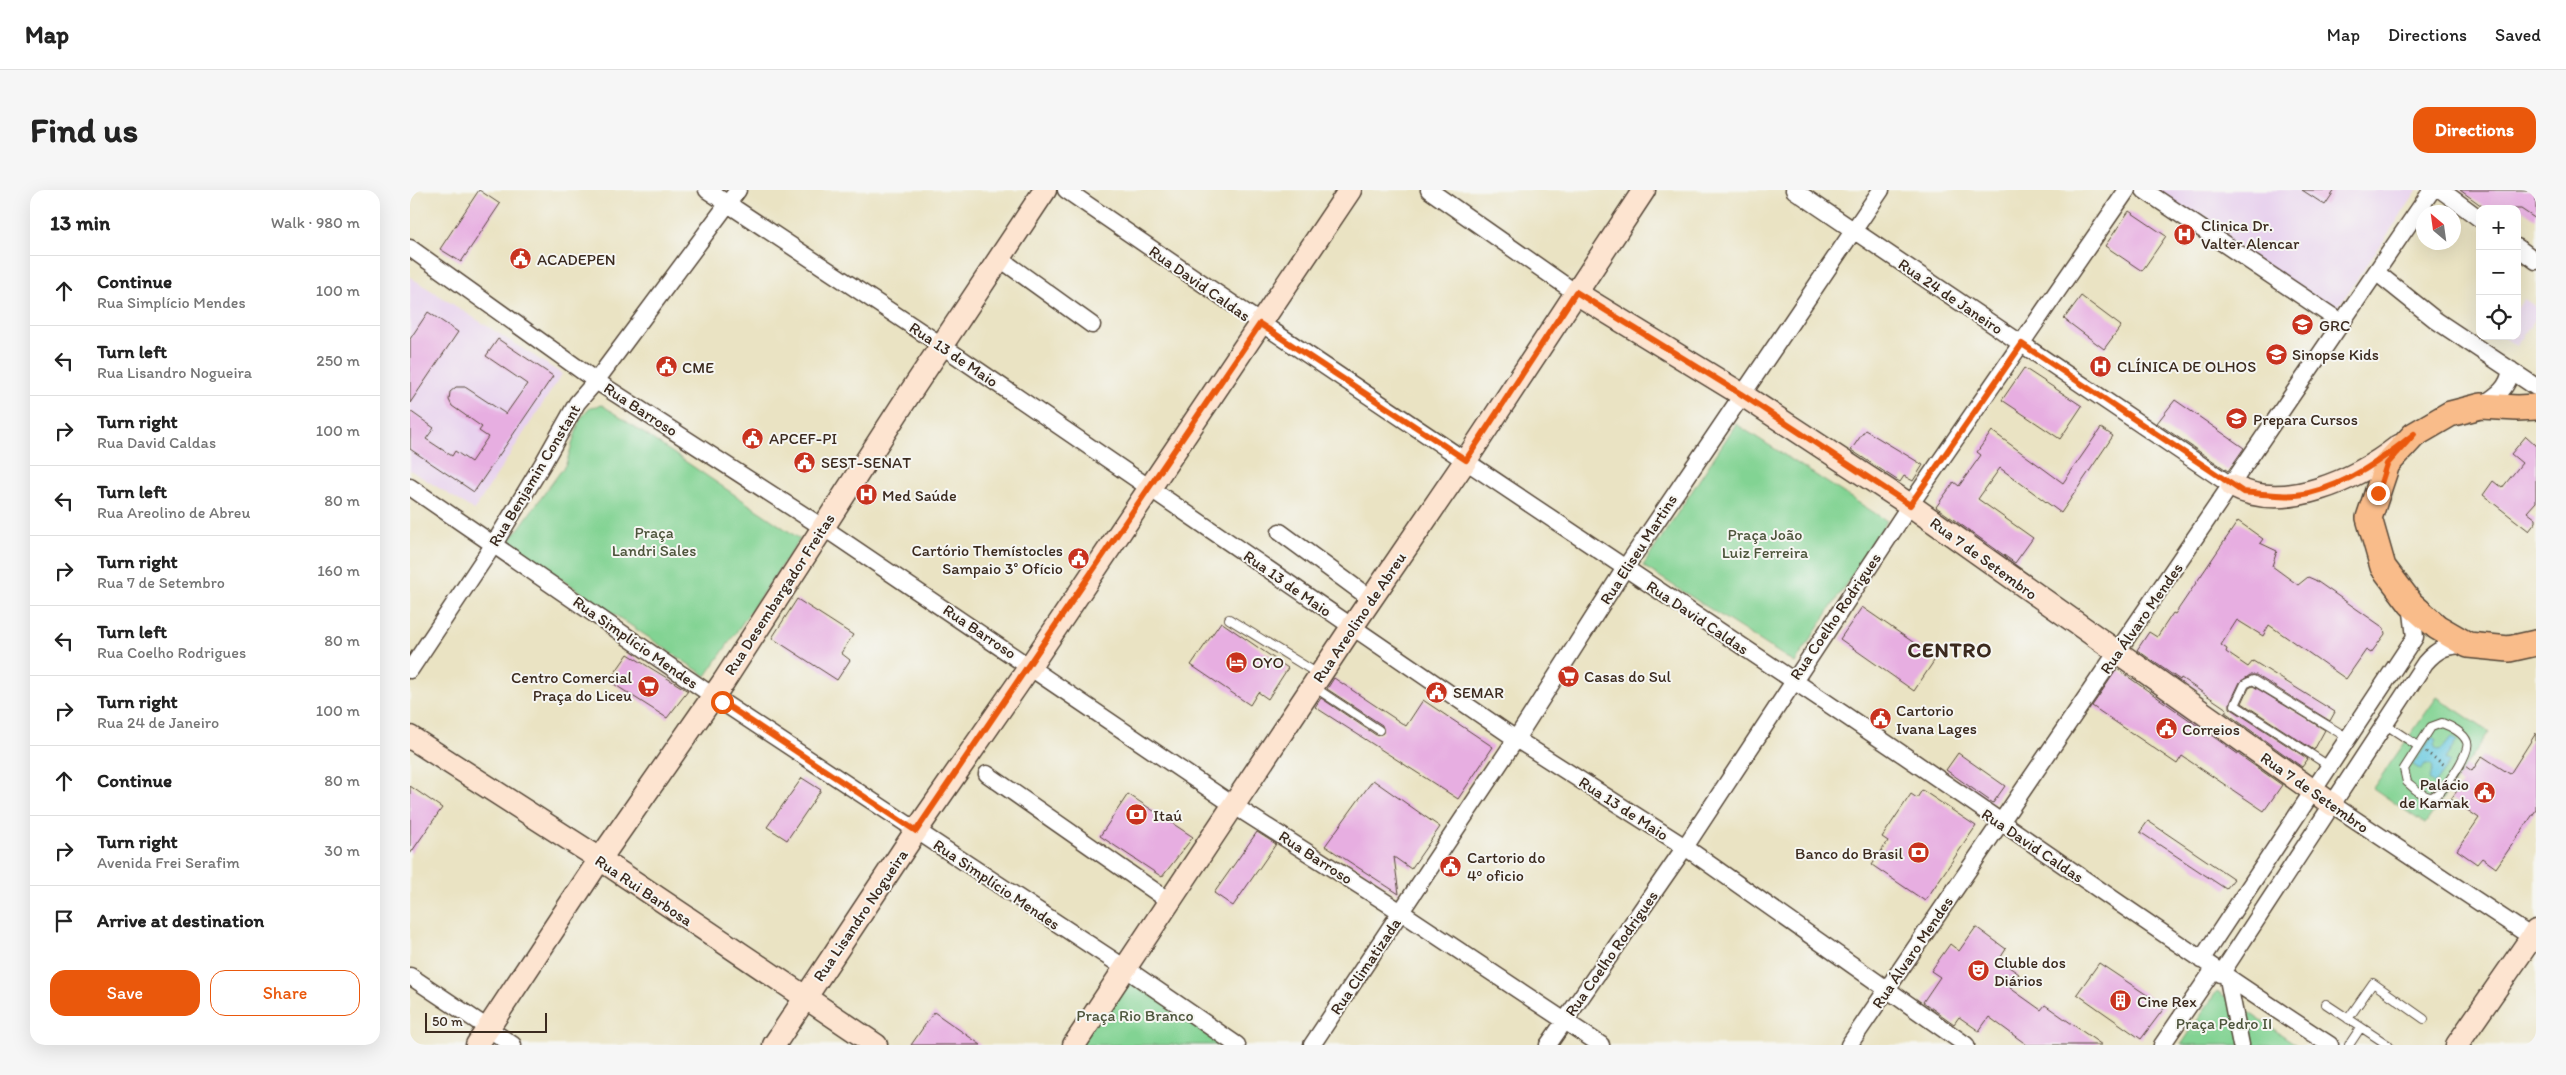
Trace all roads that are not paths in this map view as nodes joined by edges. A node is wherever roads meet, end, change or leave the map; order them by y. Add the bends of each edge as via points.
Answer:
1 (707, 190) edge
2 (738, 190) edge
3 (1044, 190) edge
4 (1066, 190) edge
5 (1350, 190) edge
6 (1429, 190) edge
7 (1644, 190) edge
8 (1794, 190) edge
9 (1881, 190) edge
10 (2127, 190) edge
11 (2144, 190) edge
12 (2432, 190) edge
13 (2441, 190) edge
14 (728, 205) junction
15 (2476, 216) edge
16 (1855, 230) junction
17 (410, 248) edge
18 (2521, 250) edge
19 (999, 258) junction
20 (2536, 261) edge
21 (2376, 272) junction
22 (1576, 292) junction
23 (2342, 323) junction
24 (1260, 324) junction
25 (1092, 325) dead end
26 (2022, 344) junction
27 (941, 345) junction
28 (2511, 370) junction
29 (596, 381) junction
30 (2536, 387) edge
31 (1741, 394) junction
32 (2481, 406) junction
33 (2536, 407) edge
34 (2414, 434) junction
35 (1466, 460) junction
36 (2232, 486) junction
37 (410, 487) edge
38 (1150, 487) junction
39 (1910, 505) junction
40 (822, 527) junction
41 (1280, 532) dead end
42 (494, 544) junction
43 (1625, 568) junction
44 (1371, 599) junction
45 (2410, 604) junction
46 (1229, 619) dead end
47 (1352, 627) junction
48 (2536, 643) edge
49 (2468, 645) junction
50 (2116, 653) junction
51 (1031, 665) junction
52 (410, 670) edge
53 (1793, 680) junction
54 (1316, 681) junction
55 (713, 696) junction
56 (2370, 704) junction
57 (2388, 722) junction
58 (1379, 730) dead end
59 (410, 737) edge
60 (2348, 738) junction
61 (1516, 739) junction
62 (2420, 748) junction
63 (2328, 766) junction
64 (987, 774) dead end
65 (2312, 791) junction
66 (1233, 804) junction
67 (2333, 805) junction
68 (2001, 822) junction
69 (916, 831) junction
70 (1685, 846) junction
71 (600, 859) junction
72 (2258, 876) junction
73 (2277, 888) junction
74 (1169, 901) junction
75 (1401, 912) junction
76 (2220, 931) junction
77 (2534, 936) edge
78 (2240, 945) junction
79 (1125, 968) junction
80 (2216, 970) junction
81 (410, 976) edge
82 (1886, 989) junction
83 (804, 998) junction
84 (2326, 1004) dead end
85 (2424, 1018) dead end
86 (2348, 1019) junction
87 (1565, 1020) junction
88 (2361, 1027) junction
89 (482, 1036) edge
90 (513, 1045) edge
91 (774, 1045) edge
92 (876, 1045) edge
93 (1074, 1045) edge
94 (1237, 1045) edge
95 (1312, 1045) edge
96 (1548, 1045) edge
97 (1601, 1045) edge
98 (1849, 1045) edge
99 (1966, 1045) edge
100 (2162, 1045) edge
101 (2241, 1045) edge
102 (2330, 1045) edge
103 (2349, 1045) edge
104 (2388, 1045) edge
105 (2457, 1045) edge

1 - 14 street, Rua 13 de Maio
2 - 14 street, Rua Benjamin Constant
3 - 19 street, Rua Desembargador Freitas
4 - 24 street, Rua David Caldas
5 - 24 street, Rua Lisandro Nogueira
6 - 22 street, Rua 7 de Setembro
7 - 22 street, Rua Areolino de Abreu
8 - 16 street, Rua 24 de Janeiro
9 - 16 street, Rua Eliseu Martins
10 - 26 street, Rua Coelho Rodrigues
11 - 23 street
12 - 21 street, Rua Álvaro Mendes
13 - 15 street
14 - 27 street, Rua 13 de Maio
14 - 29 street, Rua Benjamin Constant
16 - 26 street, Rua 24 de Janeiro
16 - 31 street, Rua Eliseu Martins
17 - 29 street, Rua Barroso
18 - 20 street
19 - 25 street
19 - 27 street, Rua Desembargador Freitas
21 - 23 street, Rua Álvaro Mendes
21 - 28 street via 2437,321
22 - 31 street, Rua 7 de Setembro
22 - 35 street, Rua Areolino de Abreu
23 - 36 street, Rua Álvaro Mendes
24 - 35 street, Rua David Caldas
24 - 38 street, Rua Lisandro Nogueira
26 - 36 street, Rua 24 de Janeiro
26 - 39 street, Rua Coelho Rodrigues
27 - 38 street, Rua 13 de Maio
27 - 40 street, Rua Desembargador Freitas
28 - 30 street
28 - 32 street via 2500,394
29 - 40 street, Rua Barroso
29 - 42 street, Rua Benjamin Constant via 577,403
31 - 39 street, Rua 7 de Setembro
31 - 43 street, Rua Eliseu Martins
32 - 33 main road
32 - 34 main road via 2450,414
34 - 36 street via 2358,472 2308,493 2243,492
34 - 45 main road via 2387,464 2369,518 2383,566
35 - 43 street, Rua David Caldas
35 - 44 street, Rua Areolino de Abreu
36 - 50 street, Rua Álvaro Mendes
37 - 42 street, Rua Simplício Mendes
38 - 47 street, Rua 13 de Maio
38 - 51 street, Rua Lisandro Nogueira
39 - 50 street, Rua 7 de Setembro
39 - 53 street, Rua Coelho Rodrigues
40 - 51 street, Rua Barroso
40 - 55 street, Rua Desembargador Freitas
41 - 44 street
42 - 52 street, Rua Benjamin Constant
42 - 55 street, Rua Simplício Mendes
43 - 53 street, Rua David Caldas
43 - 61 street, Rua Eliseu Martins
44 - 47 street, Rua Areolino de Abreu
45 - 49 main road via 2436,627
45 - 56 street via 2415,637
46 - 54 lane
47 - 54 street, Rua Areolino de Abreu
47 - 61 street, Rua 13 de Maio
48 - 49 main road via 2509,649
49 - 57 street via 2444,646 2435,652 2425,662
50 - 65 street, Rua 7 de Setembro
50 - 68 street, Rua Álvaro Mendes
51 - 66 street, Rua Barroso
51 - 69 street, Rua Lisandro Nogueira
53 - 68 street, Rua David Caldas
53 - 70 street, Rua Coelho Rodrigues
54 - 58 lane
54 - 66 street, Rua Areolino de Abreu
55 - 69 street, Rua Simplício Mendes
55 - 71 street, Rua Desembargador Freitas
56 - 57 street
56 - 60 street
57 - 62 lane
57 - 67 street
59 - 71 street, Rua Rui Barbosa
60 - 63 street
60 - 63 lane via 2253,680 2246,684 2235,705
61 - 70 street, Rua 13 de Maio
61 - 75 street, Rua Eliseu Martins
62 - 62 lane via 2406,762 2404,779 2424,796 2434,796 2443,790 2465,754 2467,740 2442,723 2431,727
63 - 65 street
64 - 74 street
65 - 67 street, Rua 7 de Setembro
65 - 72 street
66 - 74 street, Rua Areolino de Abreu
66 - 75 street, Rua Barroso
67 - 73 street
67 - 77 street, Rua 7 de Setembro
68 - 80 street, Rua David Caldas
68 - 82 street, Rua Álvaro Mendes
69 - 79 street, Rua Simplício Mendes
69 - 83 street, Rua Lisandro Nogueira
70 - 82 street, Rua 13 de Maio
70 - 87 street, Rua Coelho Rodrigues
71 - 83 street, Rua Rui Barbosa
71 - 89 street, Rua Desembargador Freitas
72 - 73 street
72 - 76 street
73 - 78 street
74 - 79 street, Rua Areolino de Abreu
75 - 87 street, Rua Barroso
75 - 95 street, Rua Climatizada
76 - 78 street
76 - 80 street
77 - 105 street
78 - 80 street
79 - 93 street, Rua Areolino de Abreu
79 - 94 street, Rua Simplício Mendes
80 - 100 street
80 - 101 street
80 - 102 street, Rua David Caldas
81 - 89 street
82 - 98 street, Rua Álvaro Mendes
82 - 99 street, Rua 13 de Maio
83 - 91 street, Rua Lisandro Nogueira
83 - 92 street, Rua Rui Barbosa
84 - 86 lane
85 - 86 lane via 2373,983
86 - 88 lane
87 - 96 street, Rua Coelho Rodrigues
87 - 97 street, Rua Barroso
88 - 103 lane
88 - 104 lane
89 - 90 street

